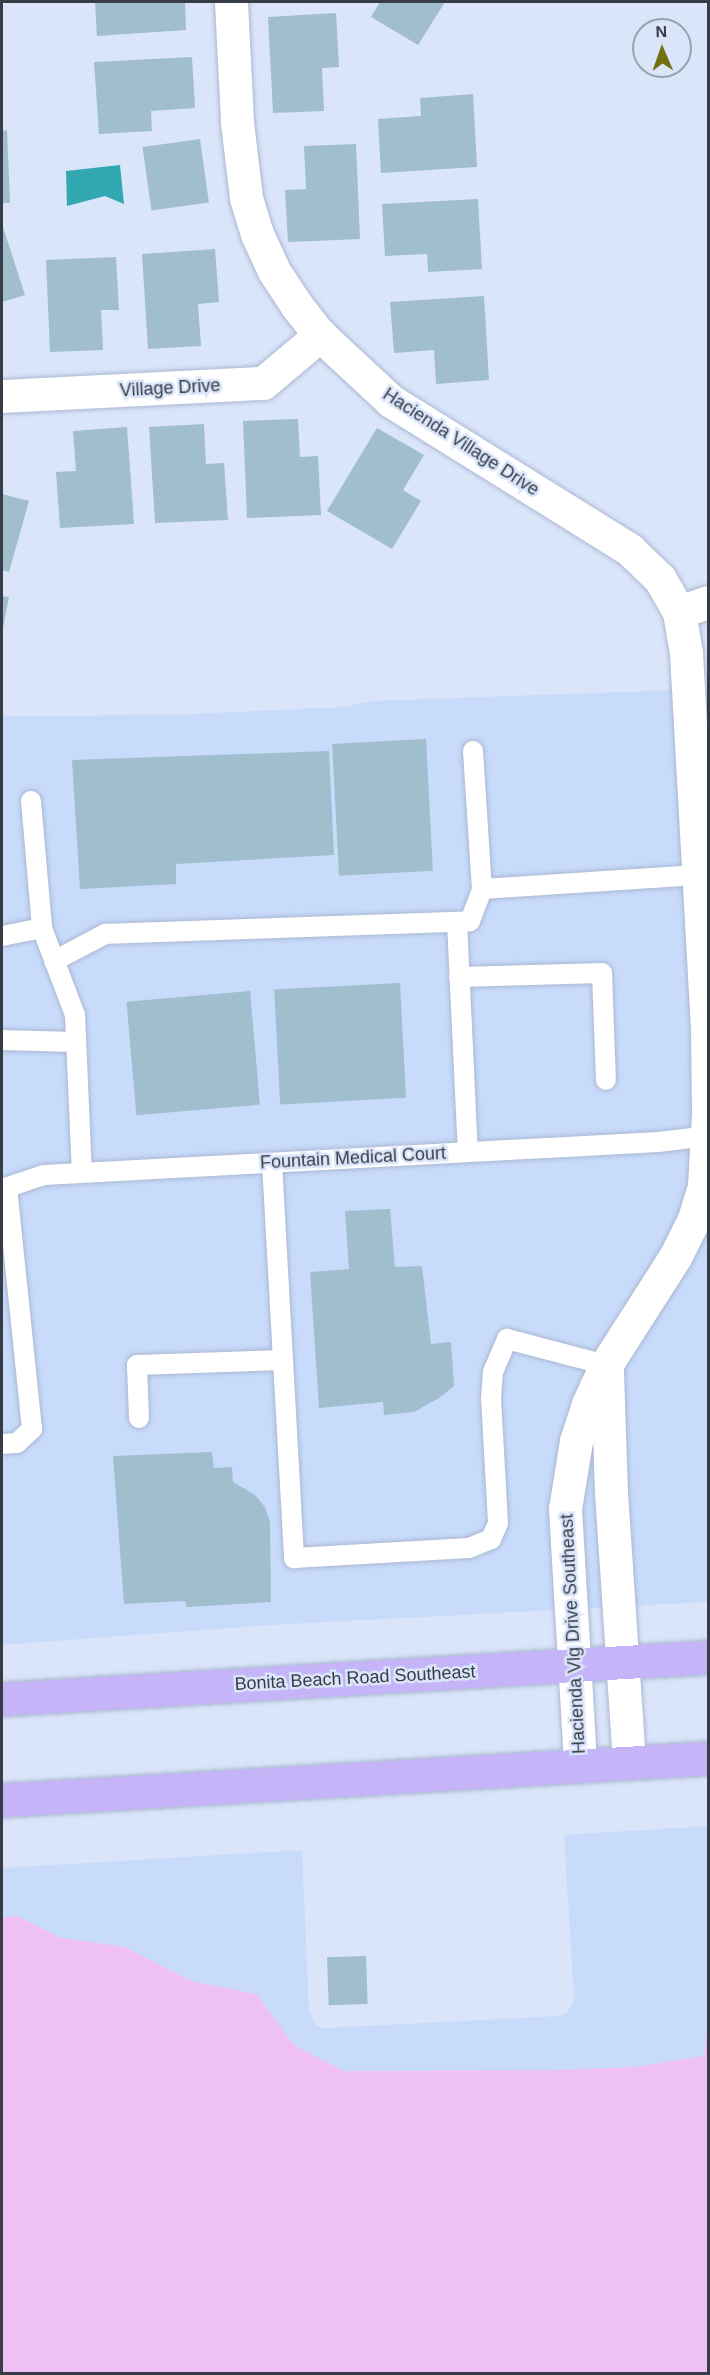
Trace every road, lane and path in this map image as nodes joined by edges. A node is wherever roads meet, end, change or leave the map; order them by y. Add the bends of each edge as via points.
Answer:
1 (231, 2) edge
2 (320, 335) junction
3 (2, 396) edge
4 (694, 607) edge
5 (473, 751) dead end
6 (31, 801) dead end
7 (698, 875) junction
8 (482, 889) junction
9 (456, 922) junction
10 (42, 928) junction
11 (2, 936) edge
12 (54, 961) junction
13 (459, 977) junction
14 (2, 1041) edge
15 (76, 1041) junction
16 (606, 1080) dead end
17 (708, 1136) edge
18 (468, 1152) junction
19 (272, 1162) junction
20 (82, 1173) junction
21 (4, 1188) edge
22 (283, 1360) junction
23 (606, 1365) junction
24 (139, 1418) dead end
25 (2, 1444) edge
26 (708, 1657) edge
27 (621, 1662) junction
28 (573, 1665) junction
29 (2, 1699) edge
30 (708, 1758) edge
31 (629, 1762) junction
32 (580, 1765) junction
33 (2, 1800) edge

1 - 2 street, Hacienda Village Drive via 237,122 246,198 274,271
2 - 3 street, Village Drive via 263,383
2 - 4 street, Hacienda Village Drive via 391,401 630,550
4 - 7 street, Hacienda Vlg Drive Southeast via 686,653
5 - 8 lane
6 - 10 lane
7 - 8 lane
7 - 17 street, Hacienda Vlg Drive Southeast via 707,1030
8 - 9 lane via 470,921
9 - 12 lane via 105,934
9 - 13 lane
10 - 11 lane
10 - 12 lane
12 - 15 lane via 75,1015
13 - 16 lane via 602,973
13 - 18 lane
14 - 15 lane
15 - 20 lane
17 - 18 lane, Fountain Medical Court
17 - 23 street, Hacienda Vlg Drive Southeast via 704,1186 693,1221 675,1257
18 - 19 lane, Fountain Medical Court
19 - 20 lane, Fountain Medical Court
19 - 22 lane
20 - 21 lane, Fountain Medical Court via 44,1175
21 - 25 lane via 32,1430 17,1443
22 - 23 lane via 294,1558 469,1548 491,1539 498,1523 493,1372 507,1339
22 - 24 lane via 137,1365
23 - 27 street
23 - 28 street, Hacienda Vlg Drive Southeast via 576,1441 566,1509
26 - 27 main road, Bonita Beach Road Southeast
27 - 28 main road, Bonita Beach Road Southeast
27 - 31 street
28 - 29 main road, Bonita Beach Road Southeast
28 - 32 street, Hacienda Vlg Drive Southeast
30 - 31 main road
31 - 32 main road
32 - 33 main road

